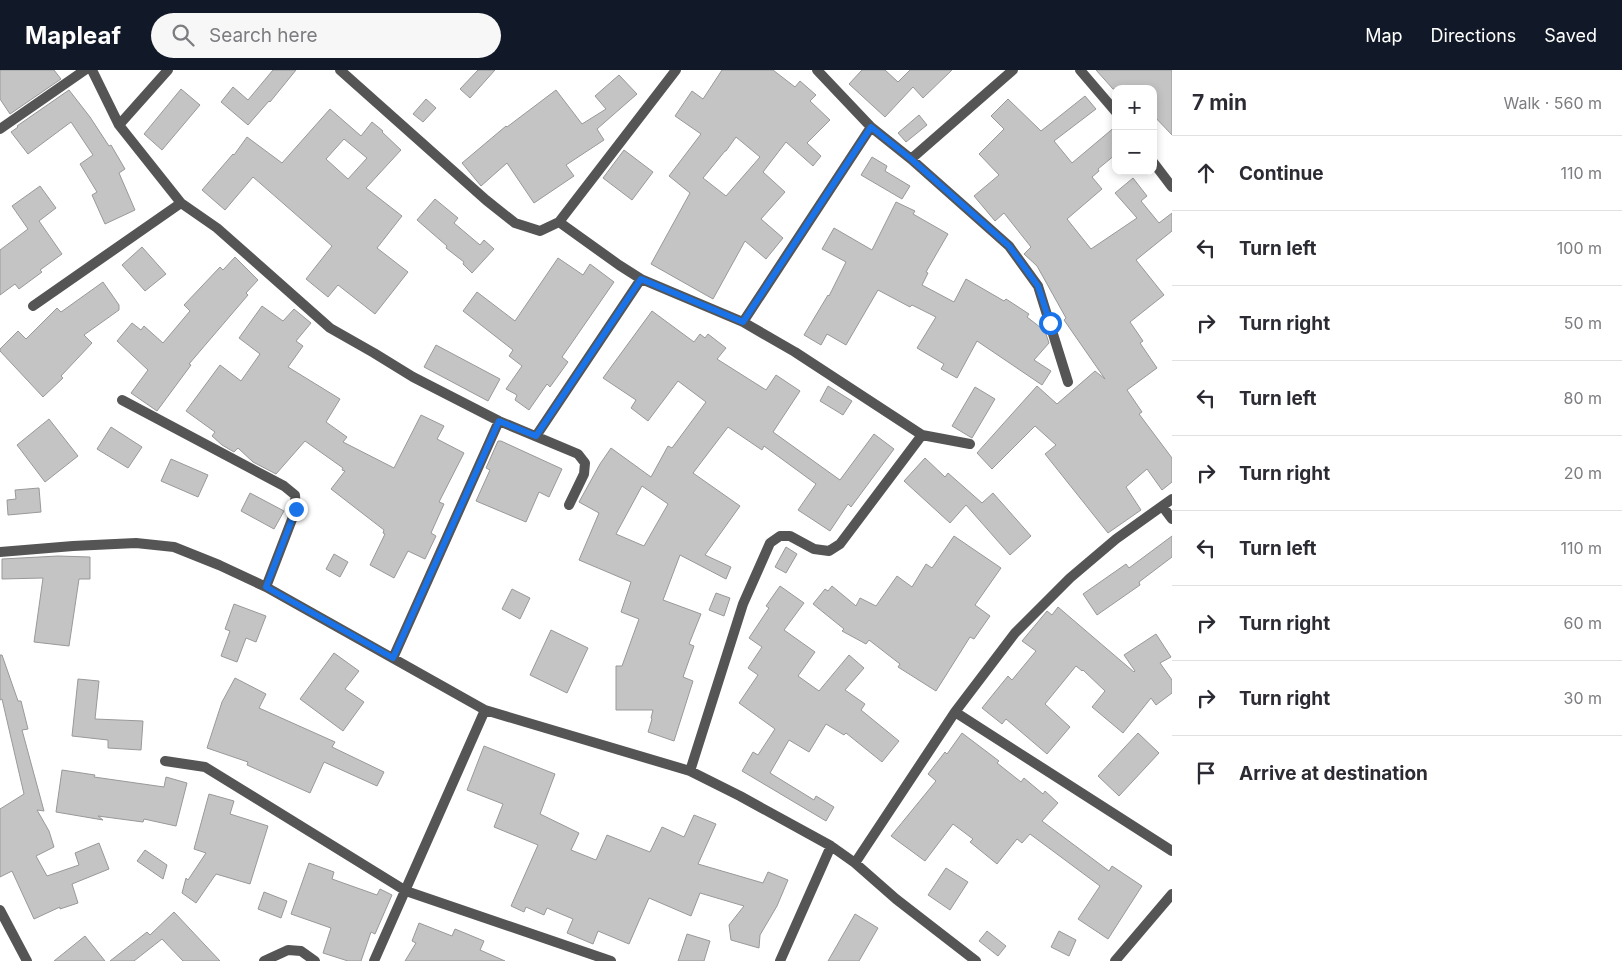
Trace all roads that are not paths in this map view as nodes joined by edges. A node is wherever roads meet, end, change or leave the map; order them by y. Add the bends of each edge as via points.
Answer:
1 (85, 70) edge
2 (92, 70) edge
3 (168, 70) edge
4 (340, 70) edge
5 (676, 70) edge
6 (818, 70) edge
7 (1013, 70) edge
8 (1080, 70) edge
9 (1112, 107) edge
10 (119, 125) junction
11 (871, 127) junction
12 (0, 129) edge
13 (911, 159) junction
14 (1157, 167) edge
15 (1172, 187) edge
16 (180, 203) junction
17 (559, 222) junction
18 (641, 279) junction
19 (33, 306) dead end
20 (743, 322) junction
21 (1068, 382) dead end
22 (122, 400) dead end
23 (499, 421) junction
24 (922, 435) junction
25 (536, 436) junction
26 (970, 444) dead end
27 (1172, 499) edge
28 (569, 505) dead end
29 (1163, 507) junction
30 (1172, 519) edge
31 (0, 552) edge
32 (266, 587) junction
33 (393, 658) junction
34 (485, 710) junction
35 (955, 712) junction
36 (165, 761) dead end
37 (690, 771) junction
38 (831, 846) junction
39 (1172, 851) edge
40 (855, 863) junction
41 (406, 891) junction
42 (1172, 894) edge
43 (0, 910) edge
44 (27, 961) edge
45 (264, 961) edge
46 (316, 961) edge
47 (374, 961) edge
48 (611, 961) edge
49 (780, 961) edge
50 (976, 961) edge
51 (1115, 961) edge

1 - 12 street
2 - 10 street
3 - 10 street
4 - 17 street via 515,223 540,231
5 - 17 street
6 - 11 street
7 - 13 street
8 - 9 street
10 - 16 street
11 - 13 street
11 - 20 street
13 - 21 street via 1009,246 1038,286
14 - 15 street
16 - 19 street
16 - 23 street via 217,228 330,328 413,377
17 - 18 street
18 - 20 street
18 - 25 street
20 - 24 street
22 - 32 street via 296,495 296,509
23 - 25 street
23 - 33 street
24 - 26 street
24 - 37 street via 840,544 830,552 814,549 790,536 780,536 770,544 743,604
25 - 28 street via 578,454 585,463 584,474
27 - 29 street
29 - 30 street
29 - 35 street via 1116,539 1070,578 1015,633
31 - 32 street via 136,543 174,547
32 - 33 street
33 - 34 street
34 - 37 street
34 - 41 street
35 - 39 street
35 - 40 street
36 - 41 street via 205,767
37 - 38 street
38 - 40 street
38 - 49 street
40 - 50 street
41 - 47 street
41 - 48 street
42 - 51 street
43 - 44 street
45 - 46 street via 288,950 302,951

